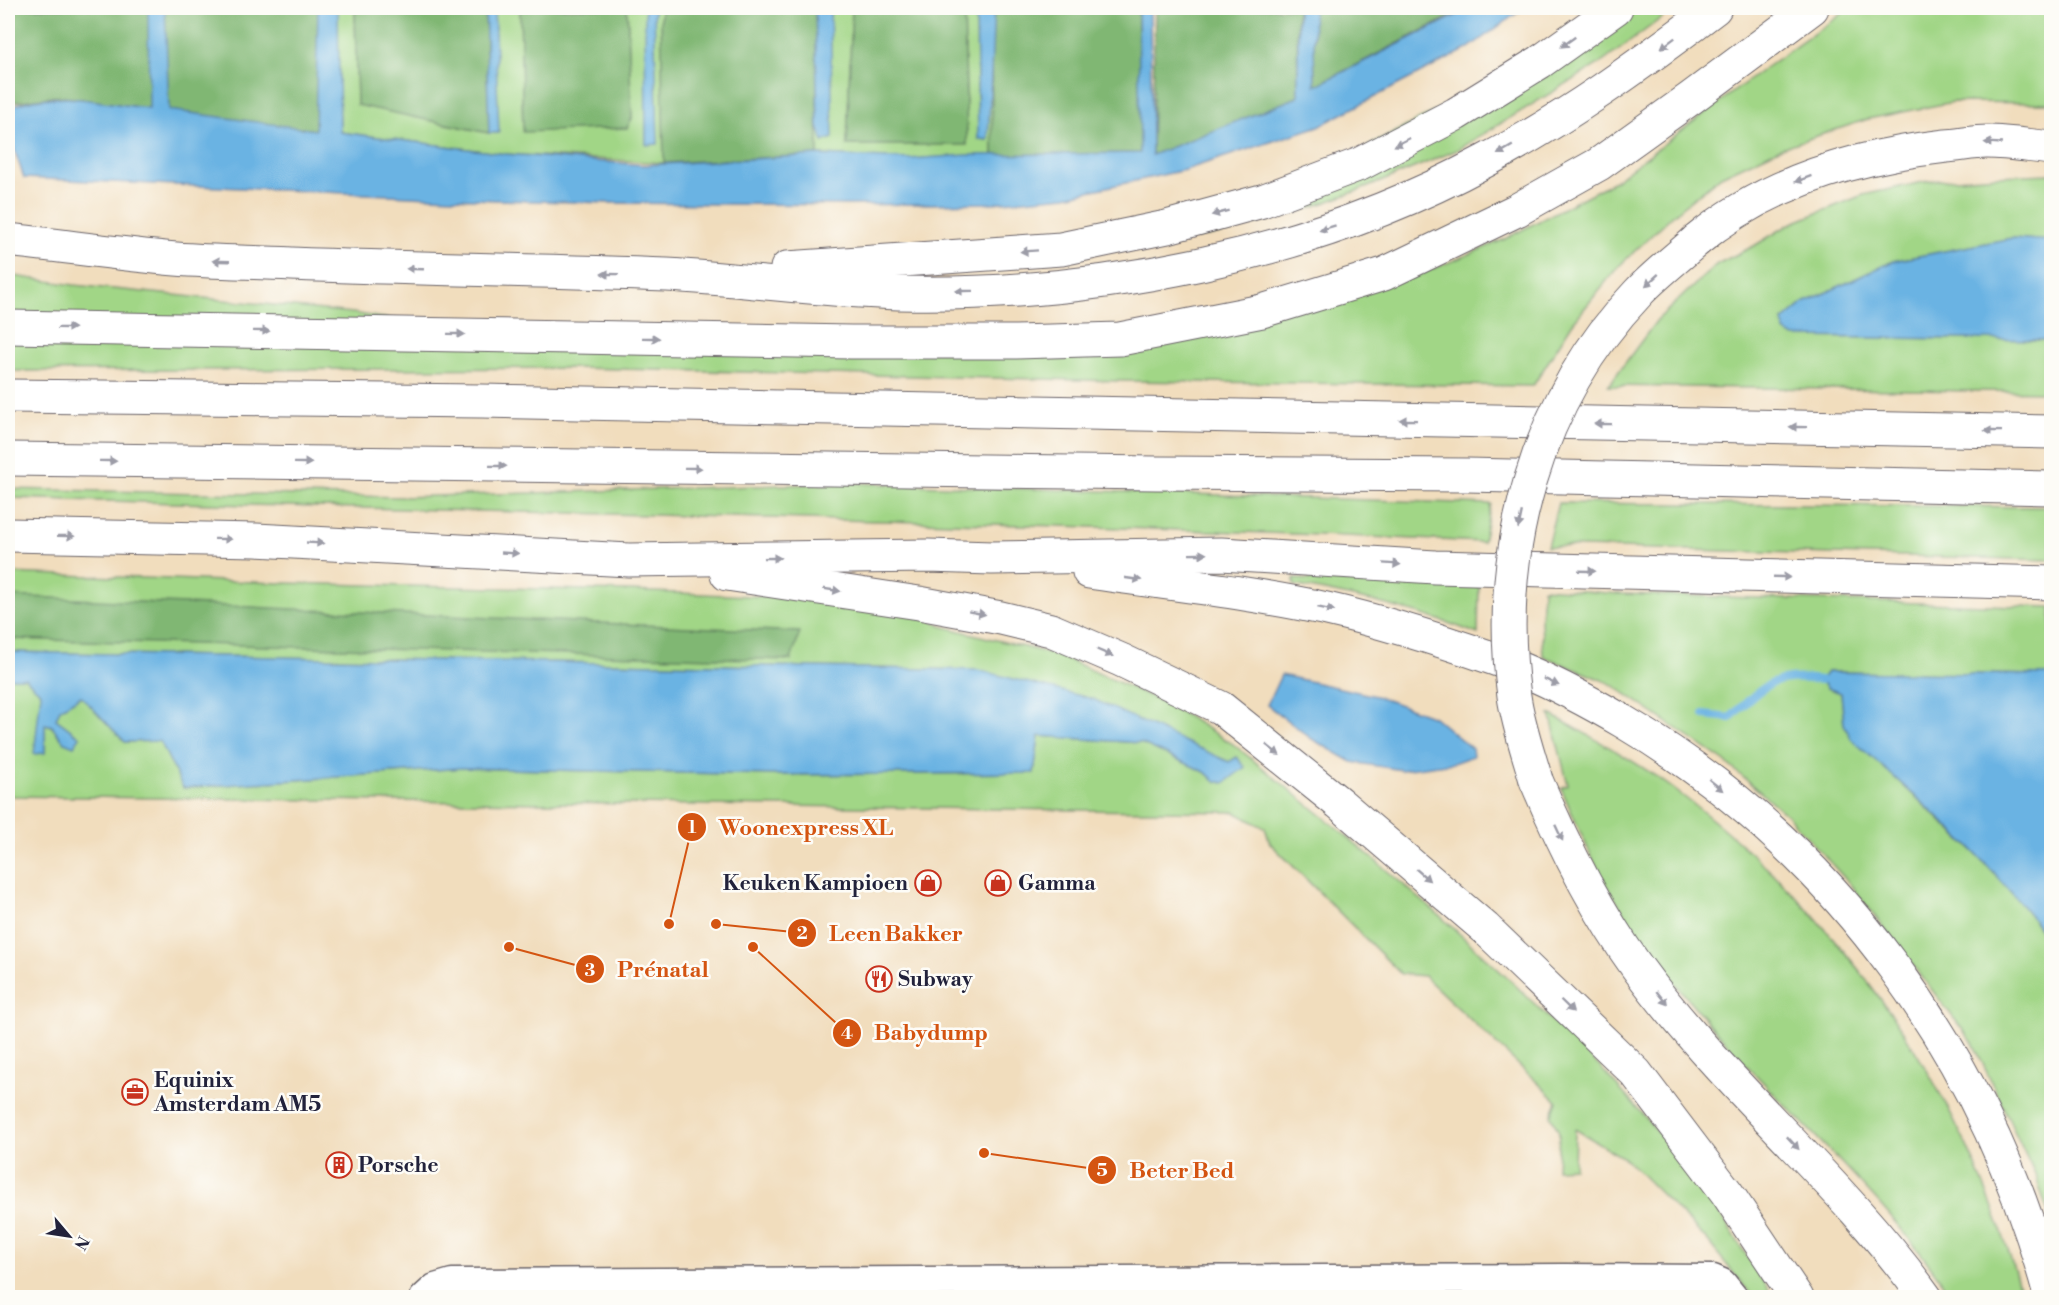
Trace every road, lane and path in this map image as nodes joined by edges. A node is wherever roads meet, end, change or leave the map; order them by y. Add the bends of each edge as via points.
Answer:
1 (1616, 8) edge
2 (1715, 8) edge
3 (1812, 8) edge
4 (2052, 148) edge
5 (8, 240) edge
6 (669, 275) junction
7 (8, 327) edge
8 (8, 396) edge
9 (2052, 432) edge
10 (8, 459) edge
11 (2052, 488) edge
12 (8, 535) edge
13 (992, 558) junction
14 (629, 560) junction
15 (2052, 583) edge
16 (1329, 1288) edge
17 (1731, 1293) edge
18 (424, 1298) edge
19 (1797, 1298) edge
20 (1926, 1298) edge
21 (2051, 1298) edge

1 -> 6 highway via 1540,62 1456,114 1360,164 1262,201 1167,227 1061,249
2 -> 6 highway via 1573,110 1483,163 1340,224 1215,262 1127,279 1018,290 898,293
7 -> 3 highway via 862,342 1120,339 1262,311 1384,274 1507,215 1599,164
4 -> 20 highway, bridge via 1987,142 1910,150 1838,167 1773,190 1711,228 1638,293 1601,338 1567,390 1535,464 1512,560 1509,617 1514,698 1536,780 1572,861 1636,966 1714,1060 1900,1261
6 -> 5 highway via 179,259
9 -> 8 highway via 482,401
10 -> 11 highway via 1479,475
12 -> 14 highway via 256,540
14 -> 13 highway
13 -> 15 highway via 1221,554 1436,567
13 -> 21 highway via 1302,604 1436,639 1562,688 1692,765 1805,864 1869,933 1908,984 1944,1040 1999,1146 2027,1218
14 -> 19 highway via 920,603 1052,630 1221,708 1340,802 1485,928 1636,1073 1727,1193
16 - 17 street via 1701,1278 1722,1283
16 - 18 street via 453,1283 435,1288

